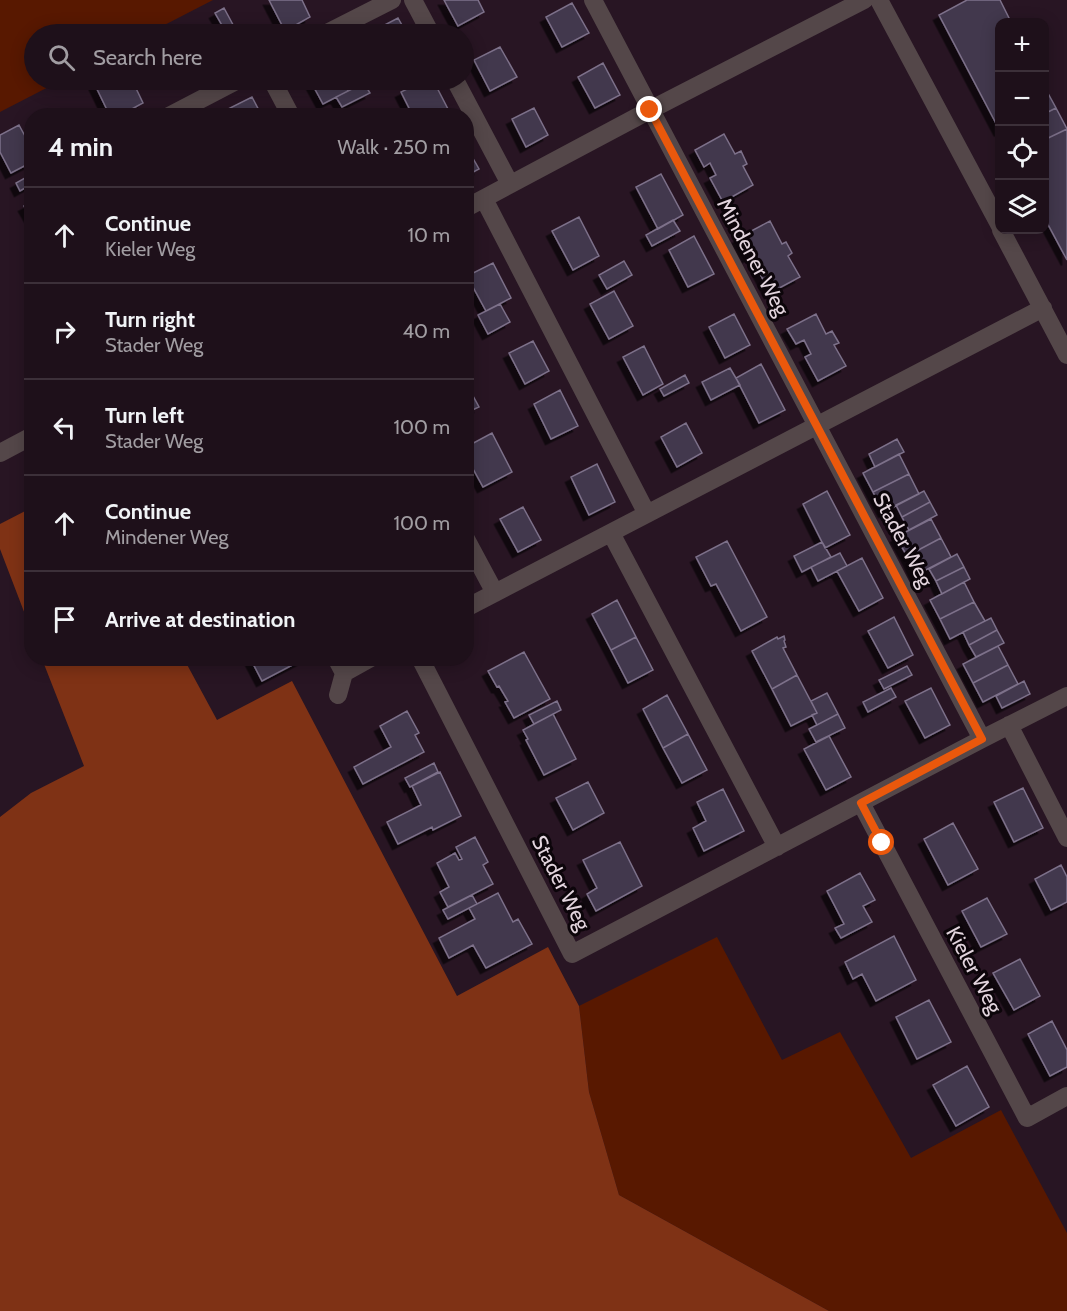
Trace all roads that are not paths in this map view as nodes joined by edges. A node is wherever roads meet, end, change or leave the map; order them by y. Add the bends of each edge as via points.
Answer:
1 (392, 0) edge
2 (413, 0) edge
3 (593, 0) edge
4 (864, 0) edge
5 (879, 0) edge
6 (345, 24) edge
7 (426, 24) edge
8 (219, 90) edge
9 (277, 90) edge
10 (460, 90) edge
11 (184, 108) edge
12 (287, 108) edge
13 (470, 108) edge
14 (650, 110) junction
15 (474, 116) edge
16 (510, 184) junction
17 (484, 199) junction
18 (474, 204) edge
19 (995, 219) edge
20 (1003, 234) edge
21 (1042, 308) junction
22 (1067, 355) edge
23 (817, 426) junction
24 (24, 440) edge
25 (0, 453) edge
26 (647, 514) junction
27 (611, 533) junction
28 (474, 554) edge
29 (495, 592) junction
30 (474, 604) edge
31 (340, 666) edge
32 (424, 666) edge
33 (338, 695) dead end
34 (1067, 696) edge
35 (1009, 725) junction
36 (982, 739) junction
37 (861, 803) junction
38 (1067, 838) edge
39 (777, 847) junction
40 (1067, 1096) edge

1 - 6 street
2 - 7 street
3 - 14 street, Mindener Weg
4 - 14 street
5 - 19 street
8 - 11 street
9 - 12 street
10 - 13 street
14 - 16 street
14 - 23 street, Mindener Weg
15 - 16 street
16 - 17 street
17 - 18 street
17 - 26 street
20 - 21 street
21 - 22 street
21 - 23 street
23 - 26 street
23 - 36 street, Stader Weg
24 - 25 street
26 - 27 street
27 - 29 street
27 - 39 street
28 - 29 street
29 - 30 street
31 - 33 street
32 - 39 street, Stader Weg via 572,954
34 - 35 street, Stader Weg
35 - 36 street, Stader Weg
35 - 38 street
36 - 37 street, Stader Weg
37 - 39 street, Stader Weg
37 - 40 street, Kieler Weg via 1026,1118

